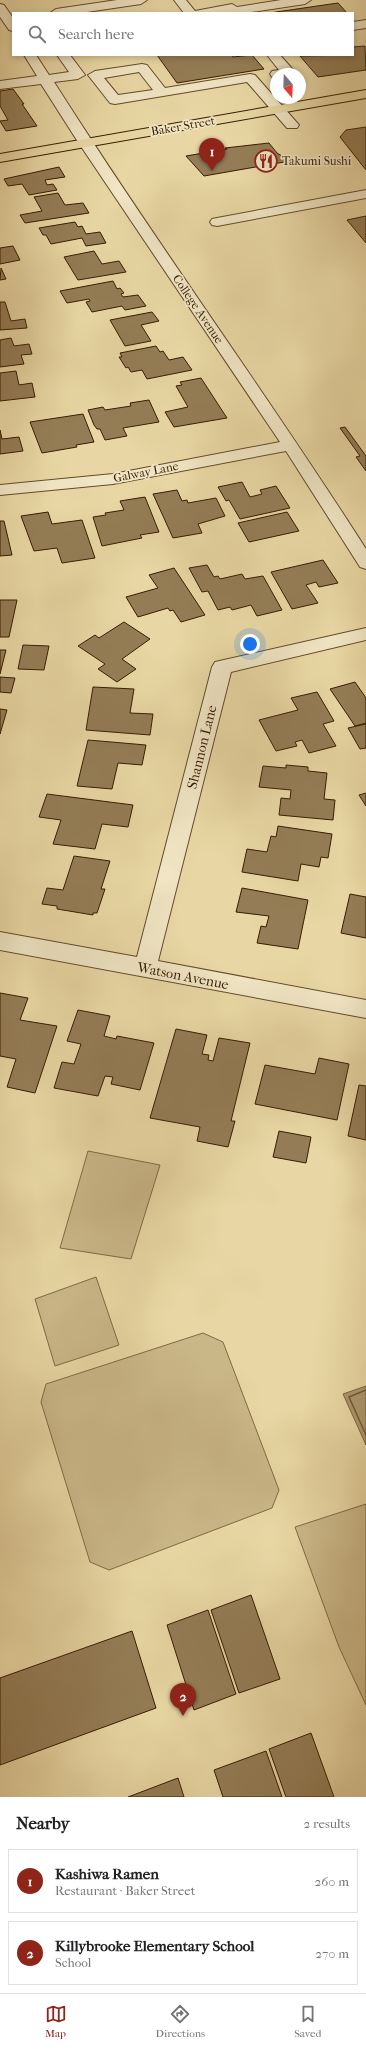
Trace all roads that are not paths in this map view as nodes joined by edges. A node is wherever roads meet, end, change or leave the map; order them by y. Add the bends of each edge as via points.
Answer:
1 (141, 0) edge
2 (180, 0) edge
3 (305, 0) edge
4 (0, 8) edge
5 (63, 12) edge
6 (189, 12) edge
7 (206, 12) edge
8 (235, 12) edge
9 (12, 24) edge
10 (366, 24) edge
11 (354, 26) edge
12 (0, 32) edge
13 (31, 56) edge
14 (64, 56) edge
15 (274, 56) edge
16 (284, 68) edge
17 (270, 75) edge
18 (45, 78) junction
19 (250, 78) junction
20 (0, 85) edge
21 (162, 93) dead end
22 (366, 94) edge
23 (278, 109) junction
24 (292, 125) dead end
25 (85, 142) junction
26 (0, 158) edge
27 (366, 194) edge
28 (217, 222) dead end
29 (291, 444) junction
30 (0, 490) edge
31 (366, 563) edge
32 (366, 634) edge
33 (0, 941) edge
34 (145, 969) junction
35 (366, 1010) edge

1 - 5 street
2 - 6 street
3 - 8 street
4 - 9 street
7 - 8 street via 232,8
9 - 12 street
10 - 11 street
13 - 18 street, College Avenue
14 - 18 street via 78,75
15 - 16 street
17 - 19 street
18 - 20 street
18 - 25 street, College Avenue
19 - 21 street
19 - 23 street
22 - 23 main road, Baker Street
23 - 24 street
23 - 25 main road, Baker Street
25 - 26 main road, Baker Street
25 - 29 street, College Avenue
27 - 28 street
29 - 30 street, Galway Lane via 113,479
29 - 31 street, College Avenue
32 - 34 street, Shannon Lane via 222,668
33 - 34 street, Watson Avenue
34 - 35 street, Watson Avenue

